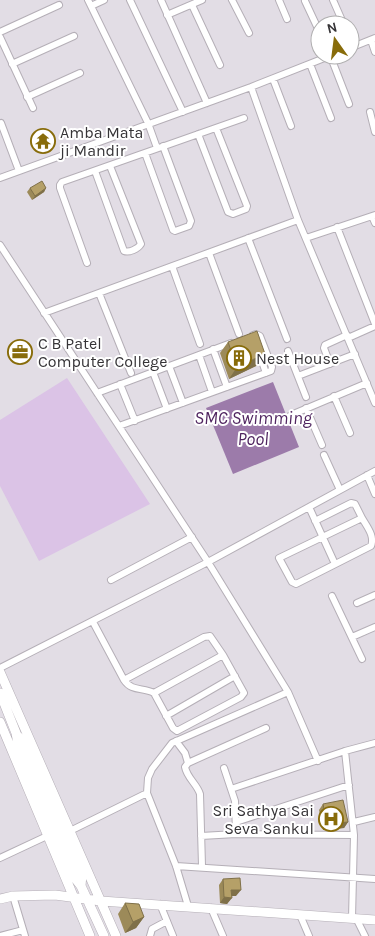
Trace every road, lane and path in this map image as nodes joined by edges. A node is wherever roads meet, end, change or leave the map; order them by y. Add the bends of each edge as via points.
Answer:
1 (104, 0) edge
2 (130, 0) edge
3 (161, 0) edge
4 (202, 0) edge
5 (232, 0) edge
6 (279, 0) edge
7 (305, 0) edge
8 (333, 0) edge
9 (90, 3) edge
10 (192, 4) junction
11 (59, 5) dead end
12 (167, 14) junction
13 (312, 15) edge
14 (340, 15) edge
15 (287, 19) dead end
16 (0, 32) edge
17 (249, 32) dead end
18 (74, 36) dead end
19 (0, 37) edge
20 (373, 39) edge
21 (360, 44) edge
22 (375, 52) edge
23 (12, 64) junction
24 (310, 64) edge
25 (220, 65) dead end
26 (310, 65) edge
27 (335, 65) edge
28 (80, 73) dead end
29 (273, 79) junction
30 (251, 87) junction
31 (27, 97) junction
32 (207, 103) junction
33 (349, 104) dead end
34 (33, 108) dead end
35 (183, 112) junction
36 (370, 112) dead end
37 (244, 118) dead end
38 (331, 118) dead end
39 (1, 123) edge
40 (148, 124) junction
41 (291, 126) dead end
42 (216, 128) junction
43 (375, 132) edge
44 (198, 134) junction
45 (160, 147) junction
46 (145, 153) junction
47 (110, 166) junction
48 (19, 171) junction
49 (95, 171) junction
50 (0, 178) edge
51 (374, 216) edge
52 (298, 220) junction
53 (375, 223) edge
54 (337, 227) junction
55 (248, 238) junction
56 (306, 238) junction
57 (0, 245) edge
58 (209, 253) junction
59 (87, 263) dead end
60 (172, 266) junction
61 (98, 293) junction
62 (44, 313) junction
63 (375, 325) edge
64 (239, 334) dead end
65 (347, 337) junction
66 (287, 340) dead end
67 (200, 344) dead end
68 (213, 350) junction
69 (288, 351) dead end
70 (355, 354) junction
71 (199, 355) junction
72 (330, 364) junction
73 (169, 366) junction
74 (153, 372) junction
75 (131, 373) dead end
76 (298, 376) junction
77 (367, 383) junction
78 (120, 384) junction
79 (227, 387) junction
80 (212, 392) junction
81 (98, 393) junction
82 (334, 396) junction
83 (306, 397) dead end
84 (183, 403) junction
85 (375, 403) edge
86 (306, 408) junction
87 (167, 409) junction
88 (291, 415) dead end
89 (135, 420) junction
90 (119, 426) junction
91 (350, 433) dead end
92 (322, 445) dead end
93 (324, 455) dead end
94 (375, 471) edge
95 (367, 475) junction
96 (340, 490) junction
97 (375, 494) edge
98 (309, 507) junction
99 (362, 518) junction
100 (315, 521) junction
101 (192, 537) junction
102 (323, 537) junction
103 (208, 562) junction
104 (336, 564) junction
105 (112, 580) dead end
106 (375, 595) edge
107 (332, 596) dead end
108 (357, 603) dead end
109 (93, 621) junction
110 (375, 627) edge
111 (352, 637) junction
112 (223, 655) junction
113 (362, 659) dead end
114 (0, 668) edge
115 (0, 672) edge
116 (235, 676) junction
117 (124, 680) junction
118 (288, 692) junction
119 (0, 693) edge
120 (154, 693) junction
121 (166, 716) junction
122 (0, 722) edge
123 (266, 728) dead end
124 (176, 741) junction
125 (375, 743) edge
126 (344, 751) junction
127 (318, 761) junction
128 (188, 763) junction
129 (224, 768) dead end
130 (349, 785) junction
131 (231, 789) junction
132 (147, 793) junction
133 (375, 817) edge
134 (236, 822) junction
135 (354, 822) junction
136 (70, 832) junction
137 (236, 834) junction
138 (354, 835) junction
139 (47, 836) junction
140 (201, 836) junction
141 (0, 857) edge
142 (176, 866) junction
143 (202, 866) junction
144 (354, 878) junction
145 (375, 879) edge
146 (13, 896) junction
147 (72, 897) junction
148 (0, 899) edge
149 (88, 899) junction
150 (101, 901) junction
151 (160, 904) junction
152 (188, 906) junction
153 (211, 908) junction
154 (300, 915) junction
155 (354, 919) junction
156 (375, 920) edge
157 (167, 921) junction
158 (24, 933) edge
159 (0, 936) edge
160 (90, 936) edge
161 (104, 936) edge
162 (116, 936) edge
163 (150, 936) edge
164 (173, 936) edge
165 (223, 936) edge
166 (309, 936) edge
167 (365, 936) edge

1 - 9 street
2 - 35 street
3 - 12 street
4 - 10 street
5 - 17 street
6 - 15 street
7 - 13 street
8 - 14 street
9 - 40 street
10 - 12 street
10 - 25 street
11 - 16 street
12 - 32 street
18 - 23 street
19 - 23 street
20 - 21 street
20 - 22 street
23 - 31 street
24 - 29 street
26 - 38 street
27 - 33 street
28 - 31 street
29 - 30 street
29 - 41 street
30 - 32 street
30 - 52 street
31 - 34 street
32 - 35 street
35 - 40 street
36 - 43 street
37 - 42 street
39 - 48 street
40 - 45 street
40 - 48 street
42 - 44 street
42 - 44 street via 247,206 233,214 228,212
44 - 45 street
45 - 46 street
45 - 46 street via 191,221 188,226 173,230
46 - 47 street
47 - 49 street
47 - 49 street via 141,244 129,252 124,251
48 - 50 street
49 - 59 street via 60,185
51 - 53 street
51 - 54 street
52 - 55 street
52 - 56 street
54 - 56 street
54 - 63 street
55 - 58 street
55 - 66 street
56 - 65 street
57 - 62 street
58 - 60 street
58 - 64 street
60 - 61 street
60 - 67 street
61 - 62 street
61 - 75 street
62 - 81 street
63 - 65 street
65 - 70 street
65 - 72 street via 325,345
68 - 71 street
68 - 79 street
68 - 79 street via 256,334 260,336 269,359 271,371
69 - 76 street
70 - 72 street
70 - 77 street
71 - 73 street
71 - 80 street
72 - 76 street
73 - 74 street
73 - 84 street
74 - 78 street
74 - 87 street
76 - 83 street
77 - 82 street
77 - 85 street
78 - 81 street
78 - 89 street
79 - 80 street
80 - 84 street
81 - 90 street
82 - 86 street
82 - 91 street
84 - 87 street
86 - 88 street
86 - 92 street
87 - 89 street
89 - 90 street
90 - 101 street
93 - 96 street
94 - 95 street
95 - 96 street
95 - 97 street
96 - 98 street
98 - 100 street
98 - 103 street
99 - 100 street via 356,504 351,503
99 - 102 street
99 - 104 street via 374,540 371,546
100 - 102 street
101 - 103 street
101 - 105 street
102 - 104 street
102 - 104 street via 279,558 296,584
103 - 109 street
103 - 118 street
106 - 108 street
107 - 111 street
109 - 114 street
109 - 117 street
110 - 111 street
111 - 113 street
112 - 116 street
112 - 117 street via 212,638 207,636
112 - 120 street
115 - 136 main road
116 - 121 street
116 - 121 street via 244,693 241,697 179,731
117 - 120 street via 130,687
118 - 124 street
118 - 127 street
119 - 149 main road via 82,874 81,886
120 - 121 street
122 - 139 main road
123 - 128 street
124 - 128 street
124 - 132 street via 168,746 152,769
125 - 126 street
126 - 127 street
126 - 130 street
127 - 131 street
128 - 140 street via 185,770 200,794
129 - 131 street
130 - 134 street
130 - 135 street
131 - 134 street via 236,805
132 - 136 street
132 - 142 street
133 - 135 street
134 - 137 street
135 - 138 street
136 - 150 main road
137 - 138 street
137 - 140 street
138 - 144 street
139 - 141 street
139 - 147 main road
140 - 143 street
142 - 143 street
142 - 152 street
143 - 144 street
144 - 145 street
144 - 155 street
146 - 147 main road
146 - 148 main road
146 - 158 street
147 - 149 main road
147 - 160 main road
149 - 150 main road
149 - 161 main road
150 - 151 main road
150 - 162 main road
151 - 152 main road
151 - 157 street
152 - 153 main road
153 - 154 main road
153 - 165 street
154 - 155 main road
154 - 166 street
155 - 156 main road
155 - 167 street
157 - 163 street via 152,929
157 - 164 street
158 - 159 street

